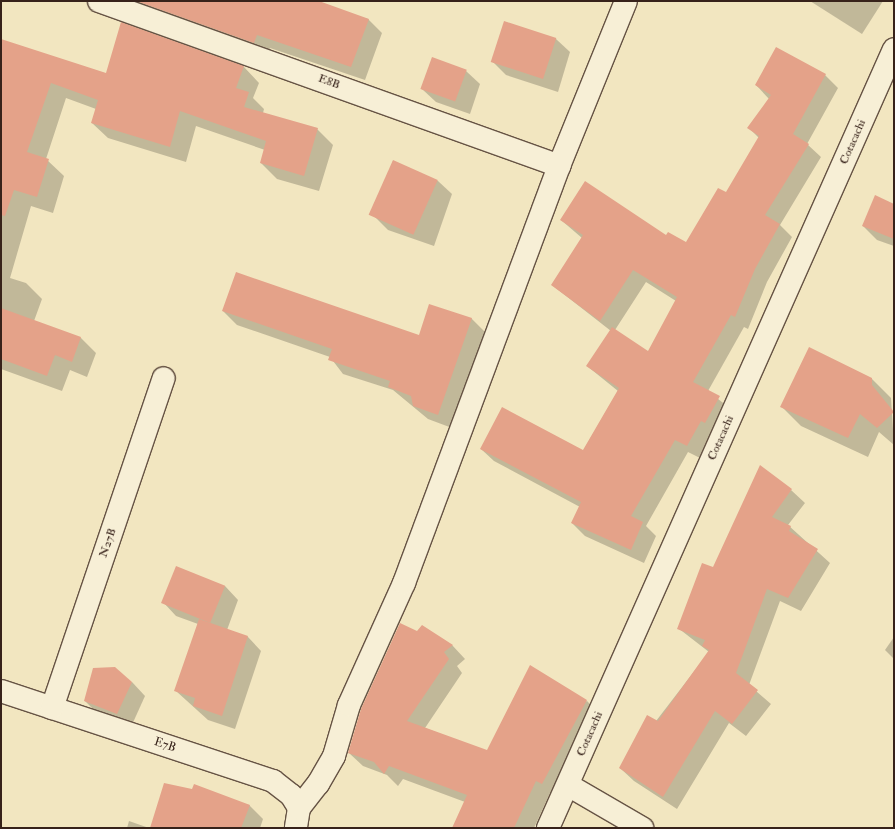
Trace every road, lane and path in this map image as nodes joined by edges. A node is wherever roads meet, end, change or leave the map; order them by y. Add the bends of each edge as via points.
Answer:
1 (98, 1) edge
2 (626, 1) edge
3 (894, 48) edge
4 (559, 166) junction
5 (164, 378) dead end
6 (1, 691) edge
7 (52, 708) junction
8 (568, 785) junction
9 (298, 818) edge
10 (548, 828) edge
11 (642, 828) edge

1 - 4 street, E8B
2 - 4 street
3 - 8 street, Cotacachi
4 - 9 street via 404,583 349,705 334,756
5 - 7 street, N27B
6 - 7 street, E7B
7 - 9 street, E7B via 273,781 291,795
8 - 10 street, Cotacachi
8 - 11 street

